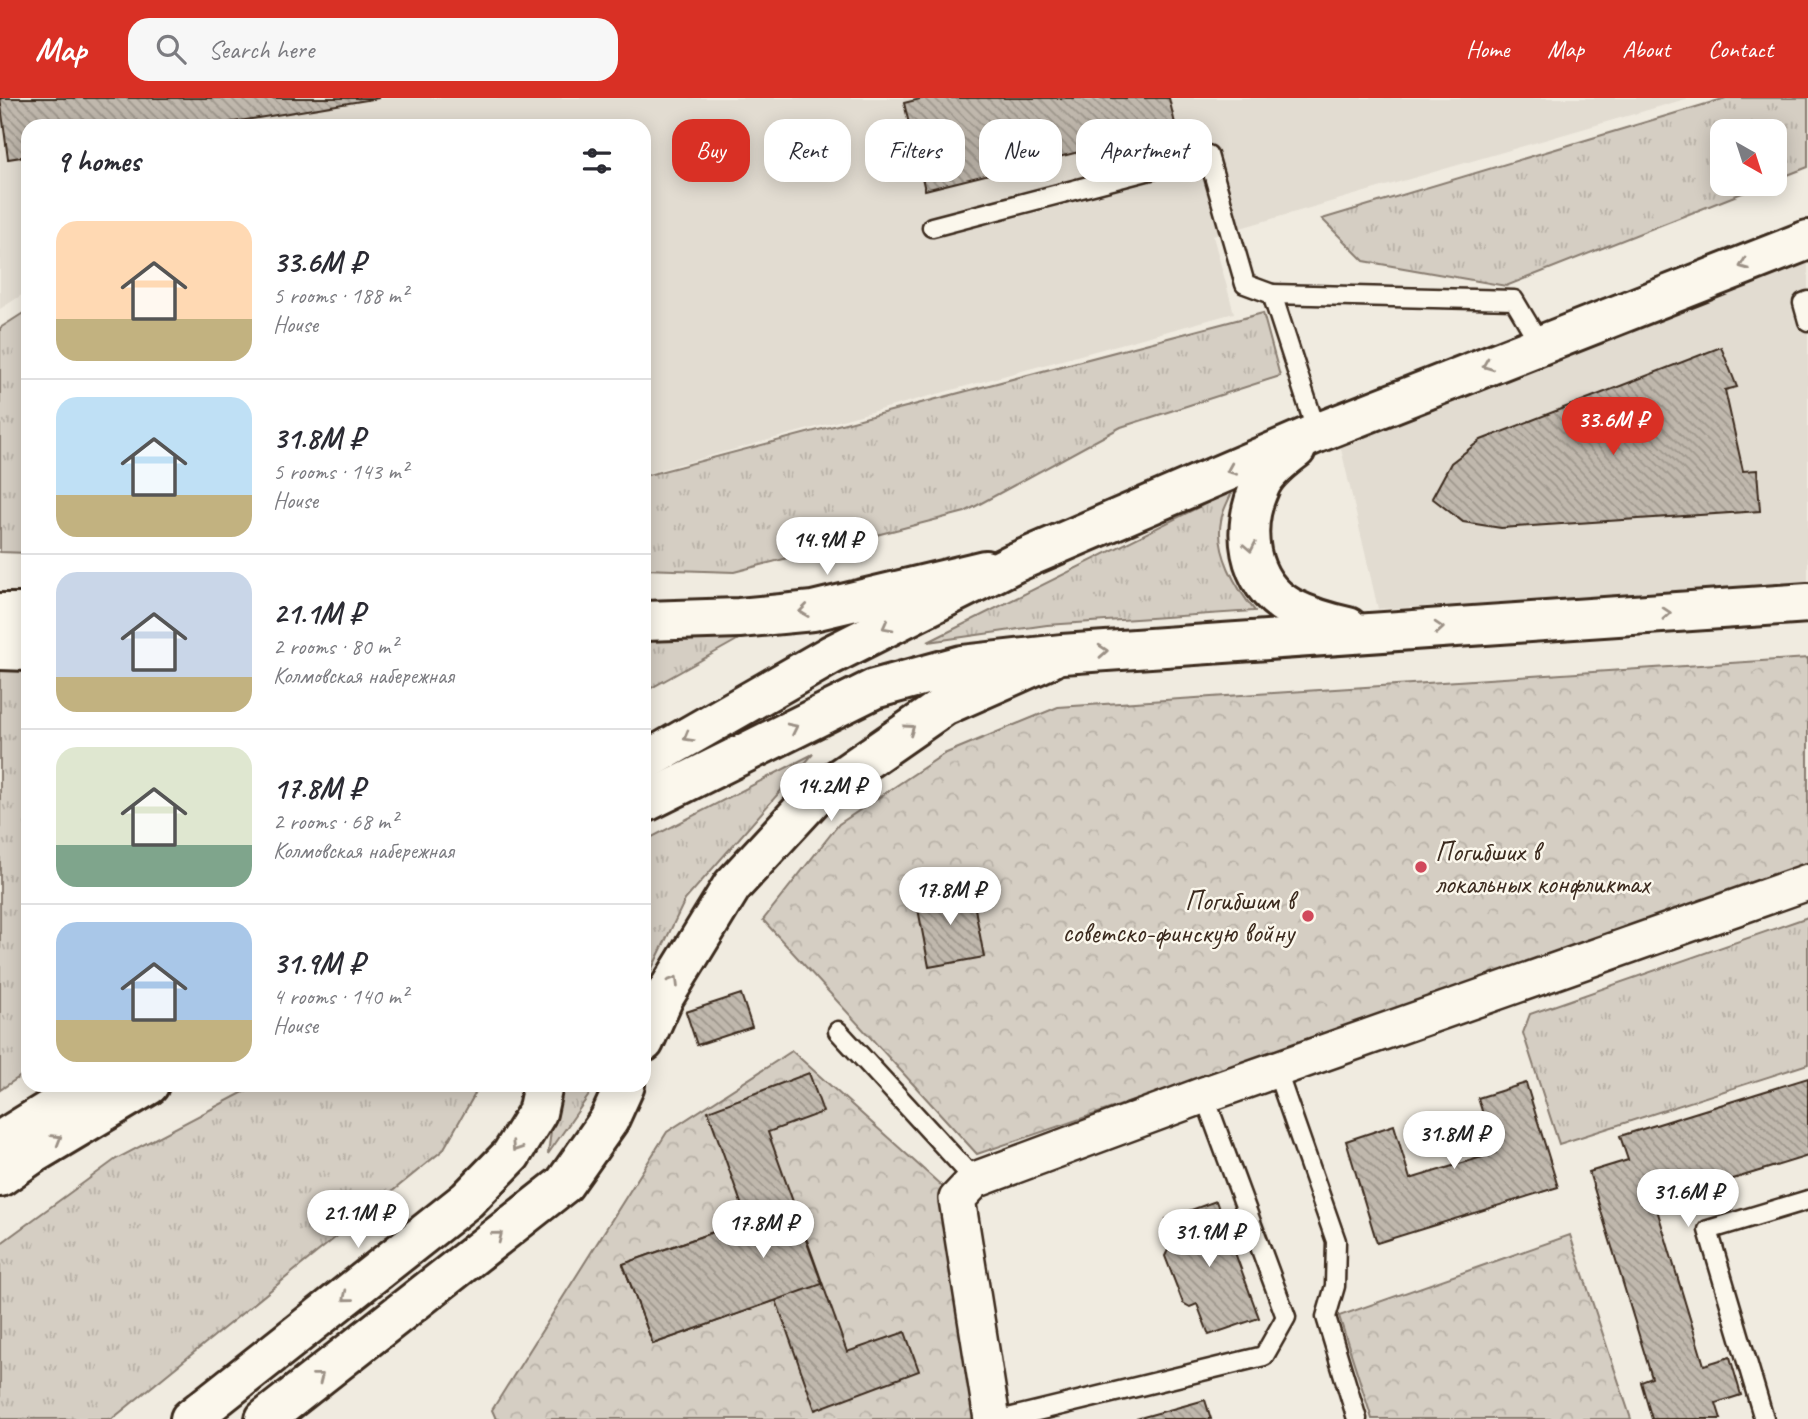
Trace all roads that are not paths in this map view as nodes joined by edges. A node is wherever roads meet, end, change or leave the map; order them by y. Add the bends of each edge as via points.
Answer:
1 (932, 227) dead end
2 (1808, 240) edge
3 (1272, 294) junction
4 (1808, 301) edge
5 (1808, 321) edge
6 (1540, 344) junction
7 (1317, 433) junction
8 (1014, 563) junction
9 (1808, 603) edge
10 (0, 613) edge
11 (21, 613) edge
12 (651, 621) edge
13 (1371, 633) junction
14 (0, 650) edge
15 (21, 651) edge
16 (1062, 654) junction
17 (651, 758) edge
18 (651, 800) edge
19 (1808, 882) edge
20 (651, 1026) edge
21 (838, 1031) dead end
22 (1276, 1069) junction
23 (79, 1092) edge
24 (137, 1092) edge
25 (542, 1092) edge
26 (622, 1092) edge
27 (1204, 1095) junction
28 (0, 1141) edge
29 (0, 1177) edge
30 (975, 1180) junction
31 (1808, 1200) edge
32 (190, 1419) edge
33 (265, 1419) edge
34 (992, 1419) edge
35 (1004, 1419) edge
36 (1357, 1419) edge
37 (1764, 1419) edge

1 - 3 lane via 1208,155 1245,284
2 -> 6 main road
3 - 6 lane via 1514,300
3 - 7 lane
4 - 5 lane via 1803,303
6 -> 7 main road
7 -> 8 main road
7 -> 13 main road via 1262,482 1250,515 1247,544 1260,578 1289,607
8 -> 12 main road via 813,611
8 -> 17 main road via 831,655
13 -> 9 main road
10 - 11 main road
16 -> 13 main road
14 - 15 main road
18 -> 16 main road via 874,689 962,665
20 -> 16 main road via 732,886 817,794 944,706
19 - 22 street
21 - 30 lane
22 - 27 street
22 - 36 lane via 1336,1241 1335,1286 1326,1317
23 - 28 main road
29 -> 24 main road
25 -> 32 main road via 537,1113 511,1155 467,1200
33 -> 26 main road via 564,1184 609,1119
27 - 30 street
27 - 35 lane via 1286,1317 1264,1356
30 - 34 street via 957,1199
31 - 37 lane via 1709,1230

